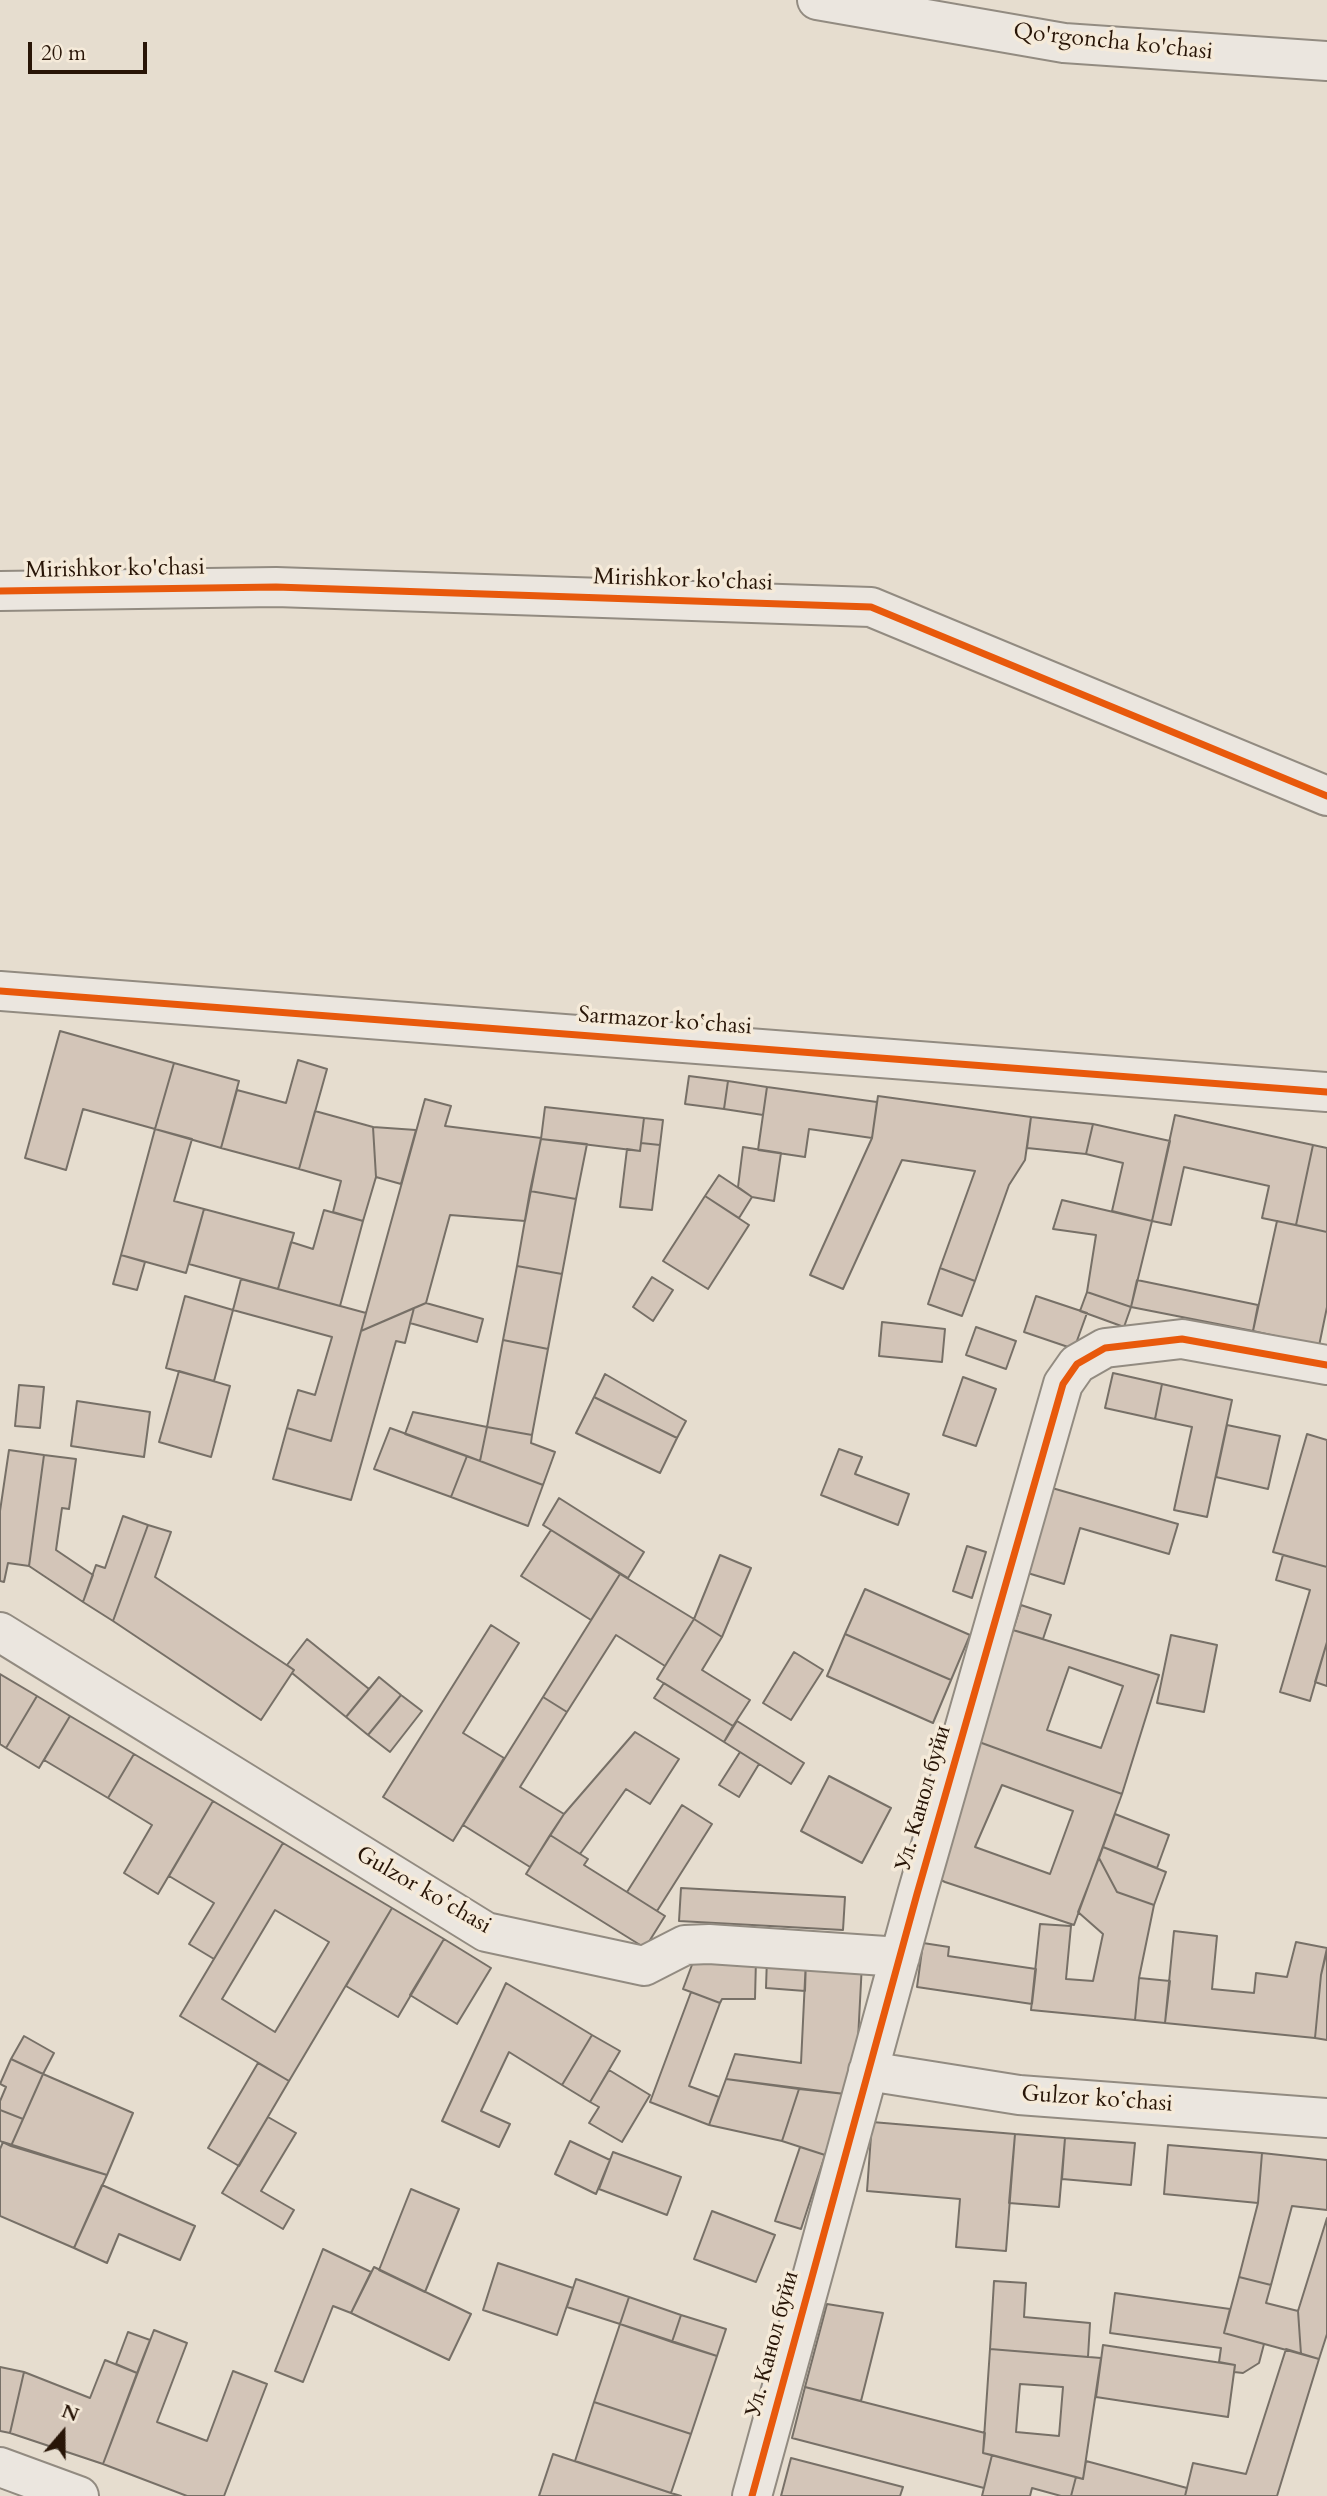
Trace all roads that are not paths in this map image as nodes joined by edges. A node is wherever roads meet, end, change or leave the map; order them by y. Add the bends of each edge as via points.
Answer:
1 (817, 0) edge
2 (1327, 61) edge
3 (0, 591) edge
4 (1327, 796) edge
5 (0, 991) edge
6 (1327, 1092) edge
7 (1327, 1365) edge
8 (0, 1632) edge
9 (900, 1956) junction
10 (868, 2071) junction
11 (1327, 2118) edge
12 (0, 2467) edge
13 (79, 2496) edge
14 (752, 2496) edge

1 - 2 street, Qo'rgoncha ko'chasi via 1065,43
3 - 4 street, Mirishkor ko'chasi via 276,587 871,607
5 - 6 street, Sarmazor koʻchasi
7 - 9 street, Ул. Канол буйи via 1182,1339 1105,1348 1077,1364 1063,1384
8 - 9 street, Gulzor koʻchasi via 486,1932 644,1966 685,1945 709,1944
9 - 10 street, Ул. Канол буйи
10 - 11 street, Gulzor koʻchasi via 1019,2095
10 - 14 street, Ул. Канол буйи
12 - 13 street

